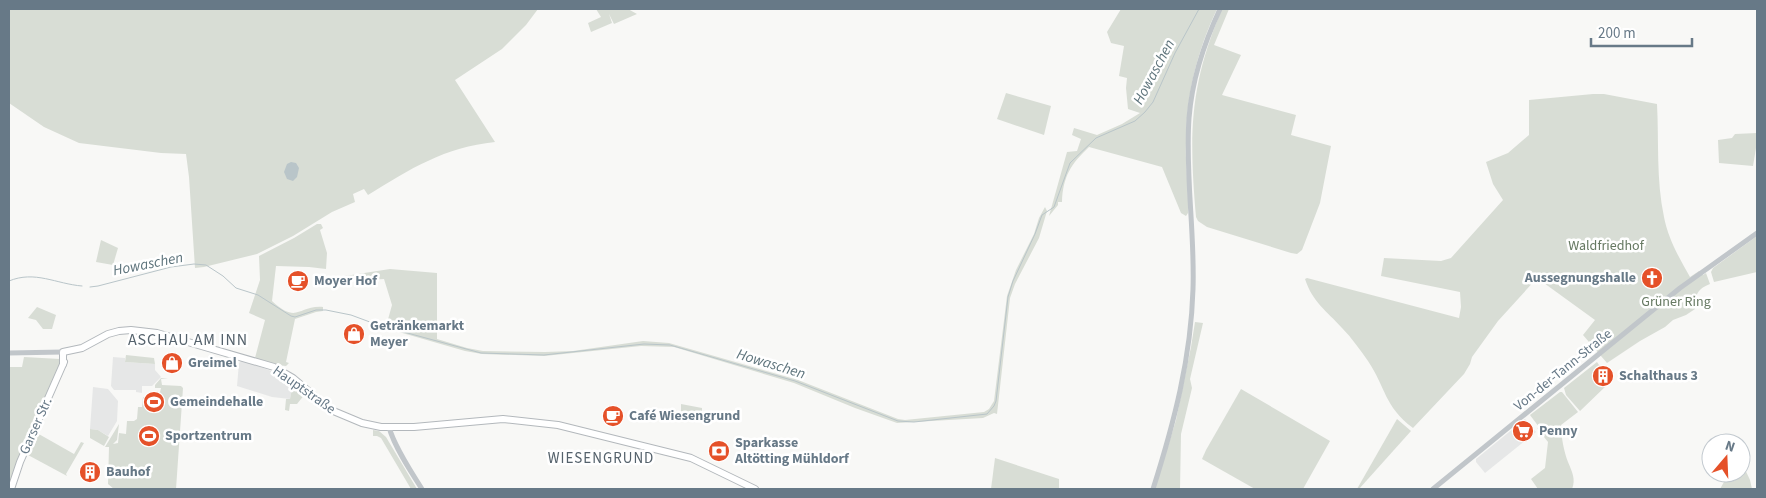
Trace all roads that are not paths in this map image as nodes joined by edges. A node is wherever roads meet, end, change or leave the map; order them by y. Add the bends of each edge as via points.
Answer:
1 (1220, 9) edge
2 (1757, 233) edge
3 (64, 352) junction
4 (9, 353) edge
5 (392, 427) junction
6 (11, 489) edge
7 (422, 489) edge
8 (755, 489) edge
9 (1153, 489) edge
10 (1433, 489) edge

1 - 9 street via 1200,61 1190,106 1188,143 1194,260 1192,315 1180,395
2 - 10 street, Von-der-Tann-Straße via 1680,288
3 - 4 street, Hauptstraße
3 - 5 main road, Hauptstraße via 78,349 112,332 136,330 163,334 279,369 338,414 362,423
3 - 6 main road, Garser Str. via 67,357
5 - 7 street via 395,440
5 - 8 main road, Hauptstraße via 514,420 558,425 691,458

